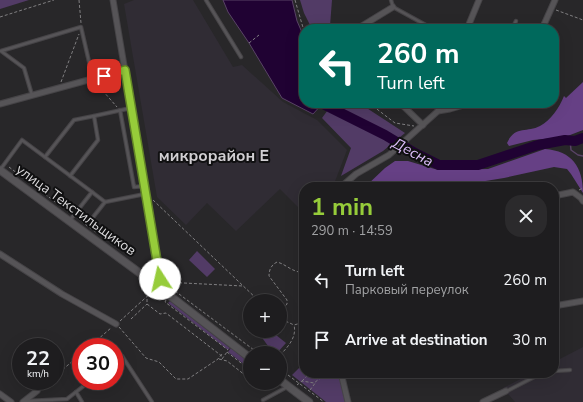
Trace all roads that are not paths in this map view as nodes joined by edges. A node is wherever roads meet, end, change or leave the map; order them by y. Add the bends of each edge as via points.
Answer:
1 (112, 0) edge
2 (206, 0) edge
3 (391, 0) edge
4 (479, 0) edge
5 (555, 0) edge
6 (393, 7) junction
7 (516, 21) dead end
8 (368, 22) joint
9 (365, 24) edge
10 (424, 24) edge
11 (469, 24) edge
12 (514, 24) edge
13 (544, 24) edge
14 (241, 57) dead end
15 (125, 70) junction
16 (93, 79) junction
17 (32, 95) junction
18 (0, 104) edge
19 (132, 108) junction
20 (405, 108) edge
21 (439, 108) edge
22 (454, 108) edge
23 (120, 110) junction
24 (438, 111) junction
25 (94, 116) junction
26 (423, 125) junction
27 (45, 157) junction
28 (0, 170) edge
29 (70, 176) junction
30 (347, 182) edge
31 (145, 186) junction
32 (92, 192) junction
33 (146, 194) junction
34 (559, 195) edge
35 (583, 201) edge
36 (105, 202) junction
37 (72, 219) junction
38 (90, 221) dead end
39 (0, 254) edge
40 (158, 284) junction
41 (583, 301) edge
42 (559, 305) edge
43 (116, 324) road end
44 (243, 353) edge
45 (124, 359) edge
46 (570, 370) dead end
47 (559, 371) edge
48 (342, 378) edge
49 (532, 378) edge
50 (288, 387) joint
51 (79, 390) edge
52 (37, 391) dead end
53 (506, 391) joint
54 (76, 392) junction
55 (0, 394) edge
56 (263, 400) dead end
57 (24, 401) edge
58 (11, 402) edge
59 (82, 402) edge
60 (152, 402) edge
61 (309, 402) edge
62 (348, 402) edge
63 (483, 402) edge

1 - 15 street
2 - 14 lane
3 - 6 lane
4 - 11 street
5 - 13 street
6 - 8 street
6 - 10 lane
7 - 12 lane
8 - 9 street
15 - 16 street
15 - 19 street
16 - 17 street
16 - 17 lane via 81,27 1,52 24,68
17 - 18 street
19 - 23 lane
19 - 31 street
20 - 26 street
21 - 24 street
22 - 24 street
23 - 25 lane
23 - 31 lane via 134,187
24 - 26 street
25 - 27 lane via 74,120
25 - 29 lane via 98,140
26 - 30 street via 389,155
27 - 28 lane via 22,140
27 - 29 lane
28 - 37 main road, улица Текстильщиков
29 - 32 lane
31 - 33 street
32 - 36 lane
32 - 37 lane
33 - 36 lane
33 - 40 street
34 - 35 street via 573,192
36 - 38 lane
37 - 40 main road, улица Текстильщиков
39 - 43 street via 62,294
40 - 44 main road, улица Текстильщиков
41 - 42 street
45 - 60 lane
46 - 47 lane
48 - 62 street
49 - 53 lane
50 - 56 lane
50 - 61 main road
51 - 54 lane
52 - 57 street
53 - 63 street
54 - 57 lane via 67,399
54 - 59 lane
55 - 58 street

